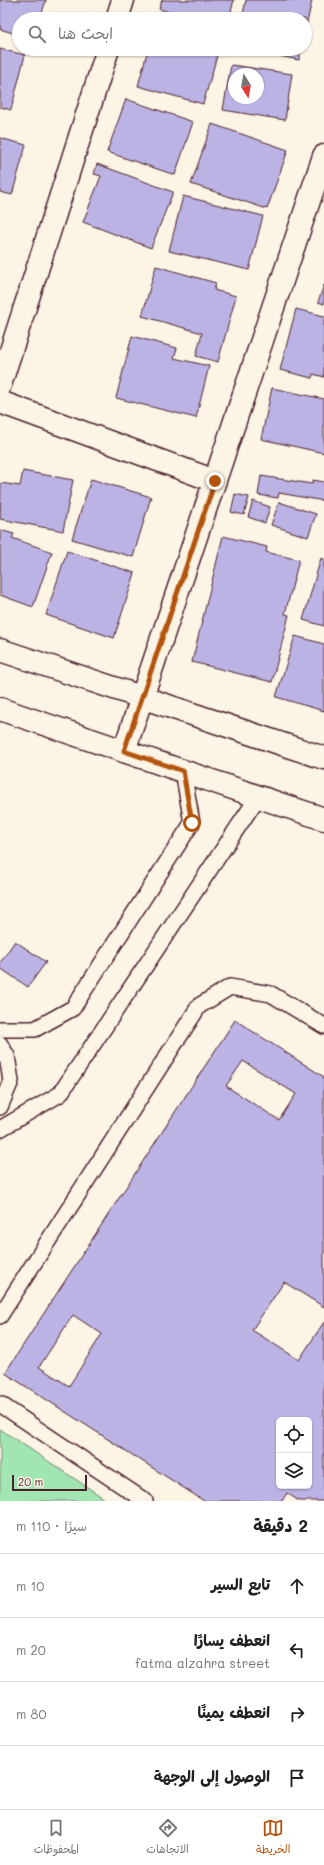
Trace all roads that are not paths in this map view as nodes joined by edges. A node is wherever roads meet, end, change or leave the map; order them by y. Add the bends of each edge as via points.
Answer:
1 (123, 0) edge
2 (119, 12) edge
3 (106, 56) edge
4 (324, 156) edge
5 (0, 385) edge
6 (0, 402) edge
7 (215, 481) junction
8 (0, 650) edge
9 (142, 697) junction
10 (0, 709) edge
11 (124, 751) junction
12 (324, 758) edge
13 (183, 771) junction
14 (258, 797) junction
15 (324, 819) edge
16 (324, 1026) edge
17 (0, 1029) edge
18 (0, 1044) edge
19 (0, 1107) edge
20 (0, 1129) edge
21 (0, 1316) edge
22 (0, 1404) edge
23 (145, 1501) edge

1 - 2 street
3 - 5 street
4 - 7 street
6 - 7 street
7 - 9 street
8 - 9 street
9 - 11 street
9 - 12 street
10 - 11 street
11 - 13 street
13 - 14 street
13 - 17 lane via 192,823 73,1008 35,1029
14 - 15 street
14 - 20 lane via 60,1094
16 - 21 lane via 271,994 230,987 199,1006
18 - 19 lane via 7,1056 11,1081
22 - 23 lane

